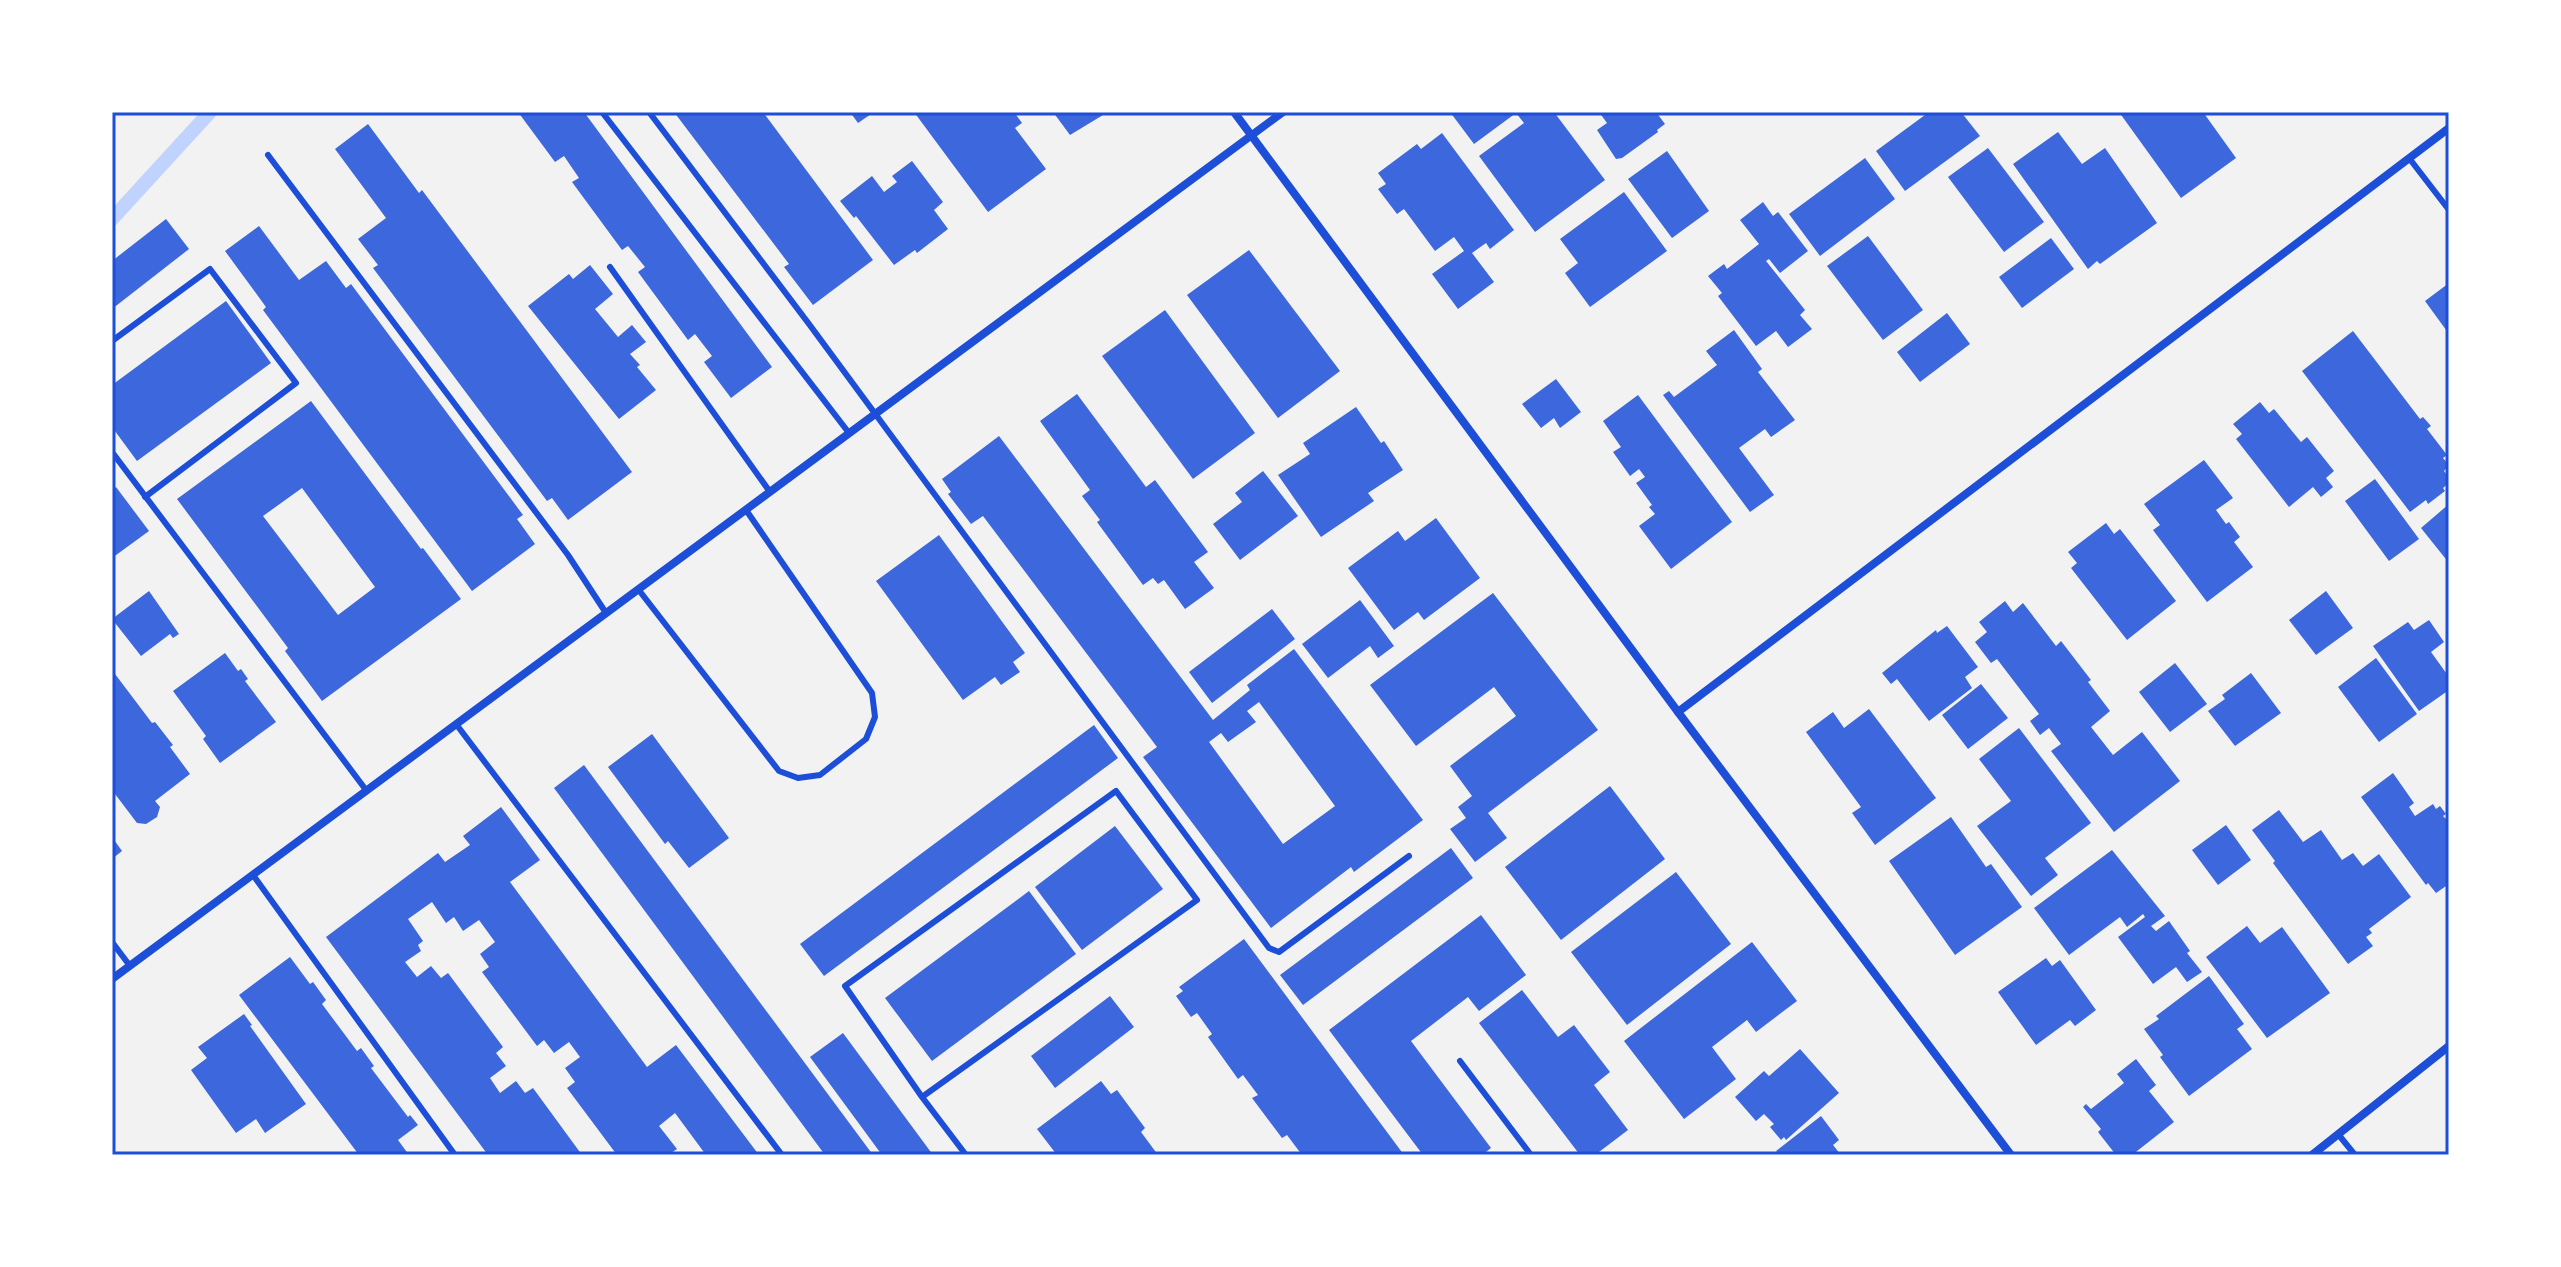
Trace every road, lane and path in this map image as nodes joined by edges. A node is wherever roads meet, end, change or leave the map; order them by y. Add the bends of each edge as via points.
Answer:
1 (602, 112) edge
2 (649, 112) edge
3 (1234, 112) edge
4 (1283, 112) edge
5 (2449, 128) edge
6 (1251, 136) junction
7 (268, 155) dead end
8 (2409, 158) junction
9 (2449, 210) edge
10 (610, 267) dead end
11 (112, 341) edge
12 (875, 413) junction
13 (849, 433) junction
14 (112, 452) edge
15 (770, 492) junction
16 (145, 497) junction
17 (746, 510) junction
18 (638, 589) junction
19 (606, 613) junction
20 (1678, 712) junction
21 (456, 724) junction
22 (366, 790) junction
23 (1409, 856) dead end
24 (253, 875) junction
25 (112, 942) edge
26 (130, 966) junction
27 (112, 979) edge
28 (2449, 1046) edge
29 (1460, 1061) dead end
30 (922, 1097) junction
31 (2338, 1134) junction
32 (455, 1155) edge
33 (782, 1155) edge
34 (966, 1155) edge
35 (1531, 1155) edge
36 (2011, 1155) edge
37 (2312, 1155) edge
38 (2355, 1155) edge

1 - 13 lane
2 - 12 lane
3 - 6 street
4 - 6 street
5 - 8 street
6 - 12 street
6 - 20 street
7 - 19 lane
8 - 9 lane
8 - 20 street
10 - 15 lane
11 - 16 lane via 210,269 296,383
12 - 13 street
12 - 23 lane via 1269,948 1279,952
13 - 15 street
14 - 16 lane
15 - 17 street
16 - 22 lane
17 - 18 street
17 - 18 lane via 872,693 875,717 866,739 820,775 798,778 779,771
18 - 19 street
19 - 21 street
20 - 36 street
21 - 22 street
21 - 33 lane
22 - 24 street
24 - 26 street
24 - 32 lane
25 - 26 lane
26 - 27 street
28 - 31 street
29 - 35 lane
30 - 30 lane via 845,986 1116,791 1197,900
30 - 34 lane
31 - 37 street
31 - 38 lane

